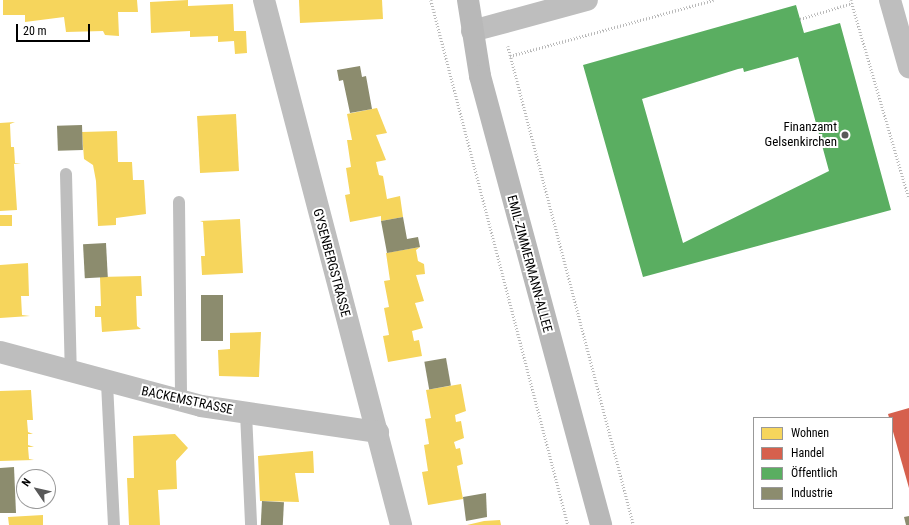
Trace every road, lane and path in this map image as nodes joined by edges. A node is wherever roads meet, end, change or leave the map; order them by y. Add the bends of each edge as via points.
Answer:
1 (264, 0) edge
2 (430, 0) edge
3 (468, 0) edge
4 (587, 0) edge
5 (713, 0) edge
6 (890, 0) edge
7 (852, 1) edge
8 (800, 18) dead end
9 (472, 31) junction
10 (909, 67) edge
11 (66, 174) dead end
12 (909, 198) edge
13 (180, 202) dead end
14 (0, 352) edge
15 (71, 374) junction
16 (107, 383) junction
17 (181, 401) junction
18 (246, 413) junction
19 (378, 432) junction
20 (114, 525) edge
21 (251, 525) edge
22 (401, 525) edge
23 (568, 525) edge
24 (602, 525) edge
25 (634, 525) edge

1 - 19 street, GYSENBERGSTRASSE via 286,73 312,195
2 - 23 path
3 - 9 main road, EMIL-ZIMMERMANN-ALLEE
4 - 9 street
5 - 25 path via 510,56
6 - 10 street
7 - 8 path
7 - 12 path
9 - 24 main road, EMIL-ZIMMERMANN-ALLEE via 480,76 548,337
11 - 15 lane
13 - 17 lane
14 - 15 street, BACKEMSTRASSE
15 - 16 street, BACKEMSTRASSE
16 - 17 street, BACKEMSTRASSE
16 - 20 lane
17 - 18 street, BACKEMSTRASSE
18 - 19 street, BACKEMSTRASSE
18 - 21 lane
19 - 22 street, GYSENBERGSTRASSE

